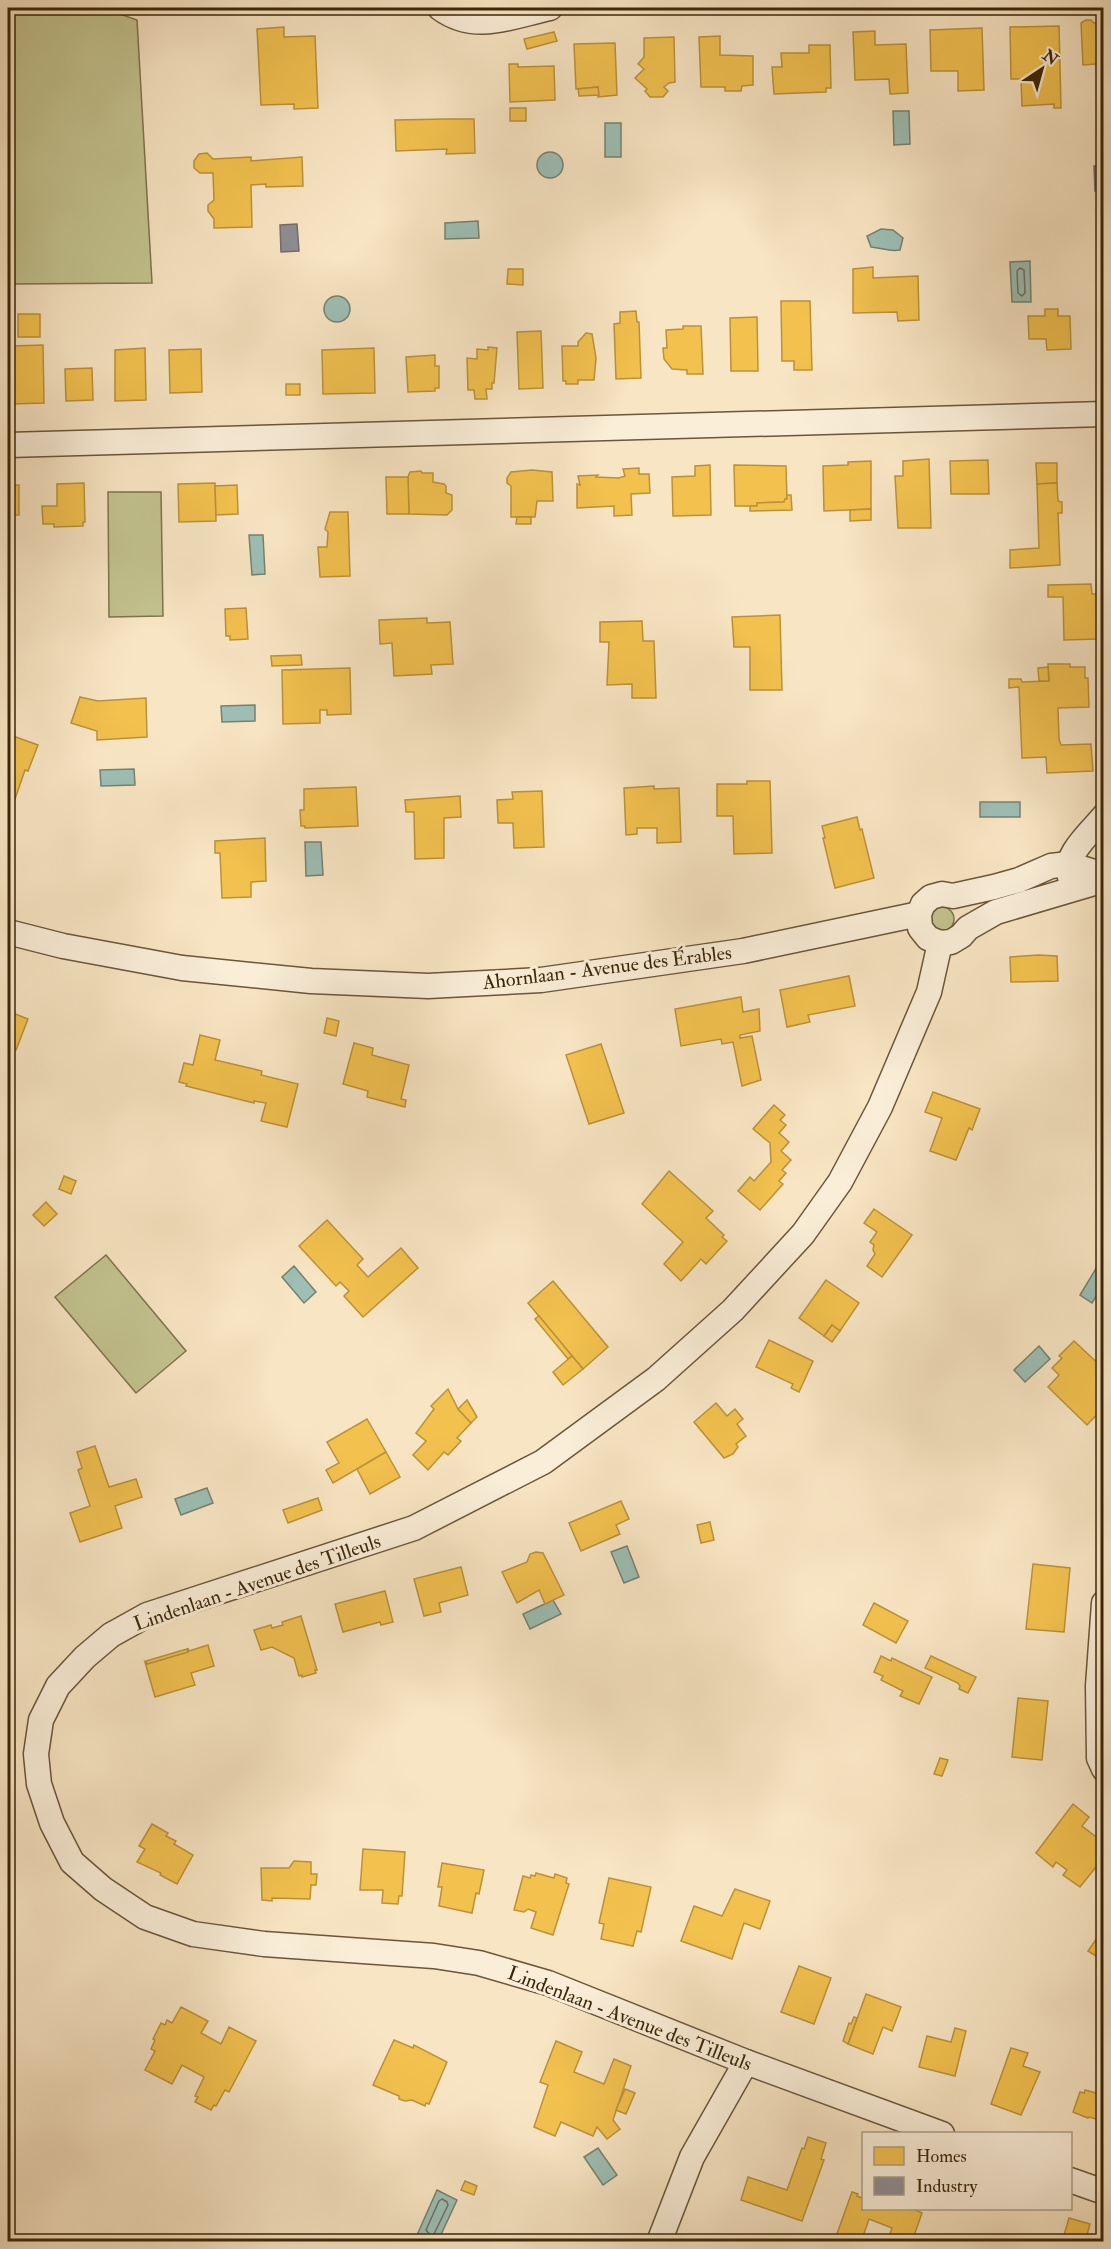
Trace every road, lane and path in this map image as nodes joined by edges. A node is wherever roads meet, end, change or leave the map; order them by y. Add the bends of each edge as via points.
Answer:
1 (440, 8) edge
2 (550, 8) edge
3 (1104, 414) edge
4 (8, 445) edge
5 (1104, 816) edge
6 (1068, 864) junction
7 (1104, 878) edge
8 (1076, 888) junction
9 (953, 896) junction
10 (919, 914) junction
11 (968, 928) junction
12 (8, 932) edge
13 (940, 943) junction
14 (1104, 1603) edge
15 (1104, 1769) edge
16 (746, 2062) junction
17 (939, 2132) edge
18 (1072, 2180) edge
19 (1104, 2192) edge
20 (659, 2241) edge

1 - 2 street via 466,21 484,23
3 - 4 street
5 - 6 street
6 - 7 street
6 - 8 street via 1068,874
6 - 9 street
7 - 8 street
8 - 11 street via 996,912
9 - 10 street via 932,897
9 - 11 street via 963,903
10 - 12 street, Ahornlaan - Avenue des Érables via 743,951 542,980 428,986 311,981 182,968
10 - 13 street via 920,928 928,938
11 - 13 street via 951,942
13 - 16 street, Lindenlaan - Avenue des Tilleuls via 929,992 880,1107 840,1182 802,1234 733,1310 656,1378 543,1462 414,1528 147,1615 120,1630 85,1657 58,1686 41,1720 36,1754 39,1784 52,1823 72,1862 145,1917 204,1936 479,1963 548,1983
14 - 15 street via 1098,1686 1099,1758
16 - 17 street, Lindenlaan - Avenue des Tilleuls
16 - 20 street via 692,2157
18 - 19 street

